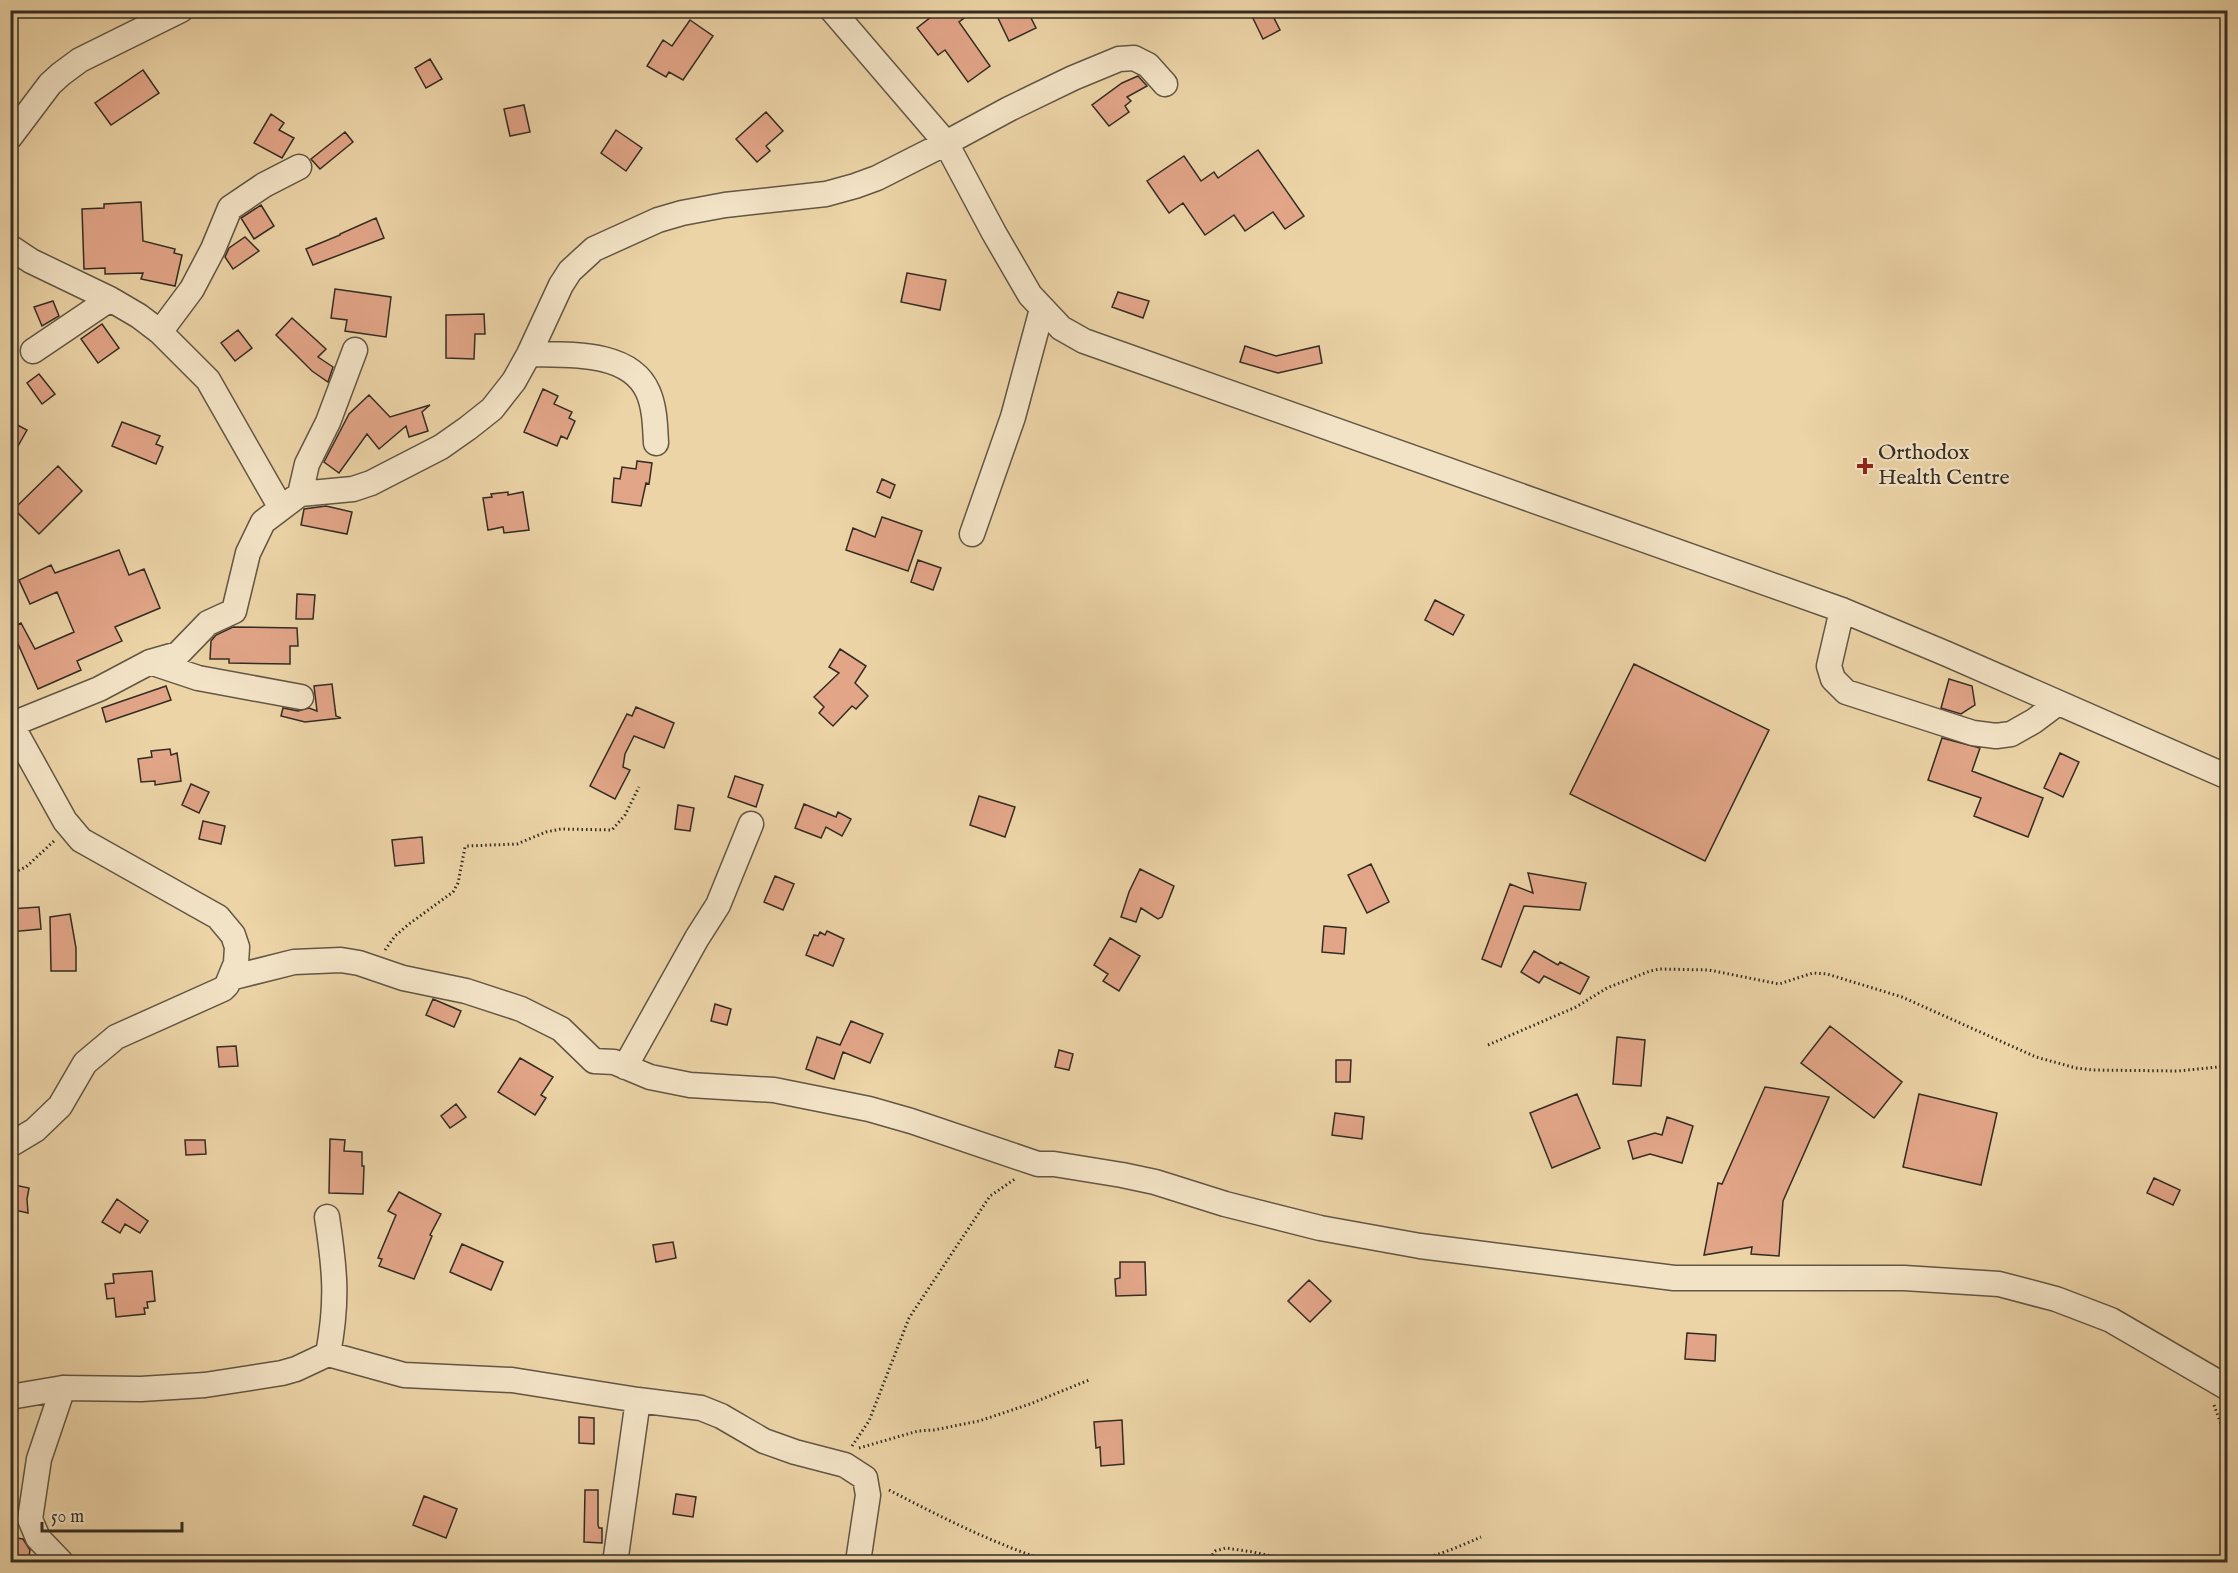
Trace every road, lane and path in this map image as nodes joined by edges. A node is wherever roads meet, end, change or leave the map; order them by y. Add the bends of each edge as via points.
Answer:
1 (181, 10) edge
2 (832, 10) edge
3 (1165, 84) dead end
4 (10, 137) edge
5 (946, 143) junction
6 (299, 167) dead end
7 (10, 247) edge
8 (110, 299) junction
9 (1042, 309) junction
10 (160, 332) junction
11 (356, 350) dead end
12 (33, 351) dead end
13 (529, 354) junction
14 (656, 443) dead end
15 (300, 494) junction
16 (281, 508) junction
17 (972, 534) dead end
18 (1842, 610) junction
19 (150, 662) junction
20 (301, 697) dead end
21 (2058, 703) junction
22 (11, 724) edge
23 (2228, 777) edge
24 (639, 787) dead end
25 (65, 821) junction
26 (751, 824) dead end
27 (10, 874) edge
28 (373, 968) junction
29 (230, 978) junction
30 (1488, 1045) dead end
31 (2228, 1066) edge
32 (625, 1067) junction
33 (10, 1144) edge
34 (1038, 1164) junction
35 (327, 1217) dead end
36 (328, 1354) junction
37 (2206, 1376) junction
38 (1089, 1380) dead end
39 (63, 1388) junction
40 (2228, 1388) edge
41 (10, 1397) edge
42 (638, 1400) junction
43 (2228, 1443) edge
44 (852, 1450) dead end
45 (821, 1458) junction
46 (865, 1478) junction
47 (1480, 1537) dead end
48 (616, 1556) dead end
49 (61, 1563) edge
50 (858, 1563) edge
51 (1051, 1563) edge
52 (1207, 1563) edge
53 (1330, 1563) edge

1 - 4 street via 80,60 61,74
2 - 5 street
3 - 5 street via 1148,65 1134,58 1119,59 1009,109
5 - 9 street via 994,233
5 - 13 street via 855,186 826,194 682,213 594,249 561,285
6 - 10 street via 230,208 192,289
7 - 8 street
8 - 10 street
8 - 12 street
9 - 17 street via 1013,417
9 - 18 street via 1061,328 1084,341
10 - 16 street via 208,380
11 - 15 street via 307,464
13 - 14 street via 588,355 629,371 648,393
13 - 15 street via 492,409 441,447 371,483 353,489
15 - 16 street
16 - 19 street via 263,522 248,553 234,611 208,623 178,654
18 - 21 street
18 - 21 street via 1829,670 1846,692 1973,733 1996,736 2011,734
19 - 20 street via 198,678
19 - 22 street via 99,689
21 - 23 street
22 - 25 street
24 - 28 path via 625,815 612,830 561,829 517,844 465,847 453,892 402,930
25 - 27 path via 55,840 26,867
25 - 29 street via 81,840 218,917 233,935 237,947
26 - 32 street via 718,905
28 - 29 street via 341,960 304,962
28 - 32 street via 521,1009 561,1029 594,1061
29 - 33 street via 223,988 103,1046 85,1063 60,1106 35,1130
30 - 31 path via 1576,1007 1619,982 1660,969 1689,969 1779,984 1813,973 1827,974 1902,997 2036,1057 2076,1068 2178,1071
32 - 34 street via 690,1086 774,1090 869,1108
34 - 37 street via 1155,1182 1320,1228 1560,1265 1674,1278 1913,1279 2000,1284 2056,1299 2111,1320
34 - 45 path via 990,1196 909,1318 861,1435 843,1453
35 - 36 street via 336,1299
36 - 39 street via 296,1370 205,1385
36 - 42 street via 404,1375 512,1380
37 - 40 street
37 - 43 path
38 - 44 path via 979,1421 918,1431
39 - 41 street
39 - 49 street via 39,1459 30,1519 38,1538
42 - 45 street via 702,1408 764,1441
42 - 48 street
45 - 46 street via 845,1465
46 - 50 street via 868,1495
46 - 51 path via 996,1543
47 - 53 path via 1417,1559
52 - 53 path via 1215,1551 1226,1548 1294,1561

